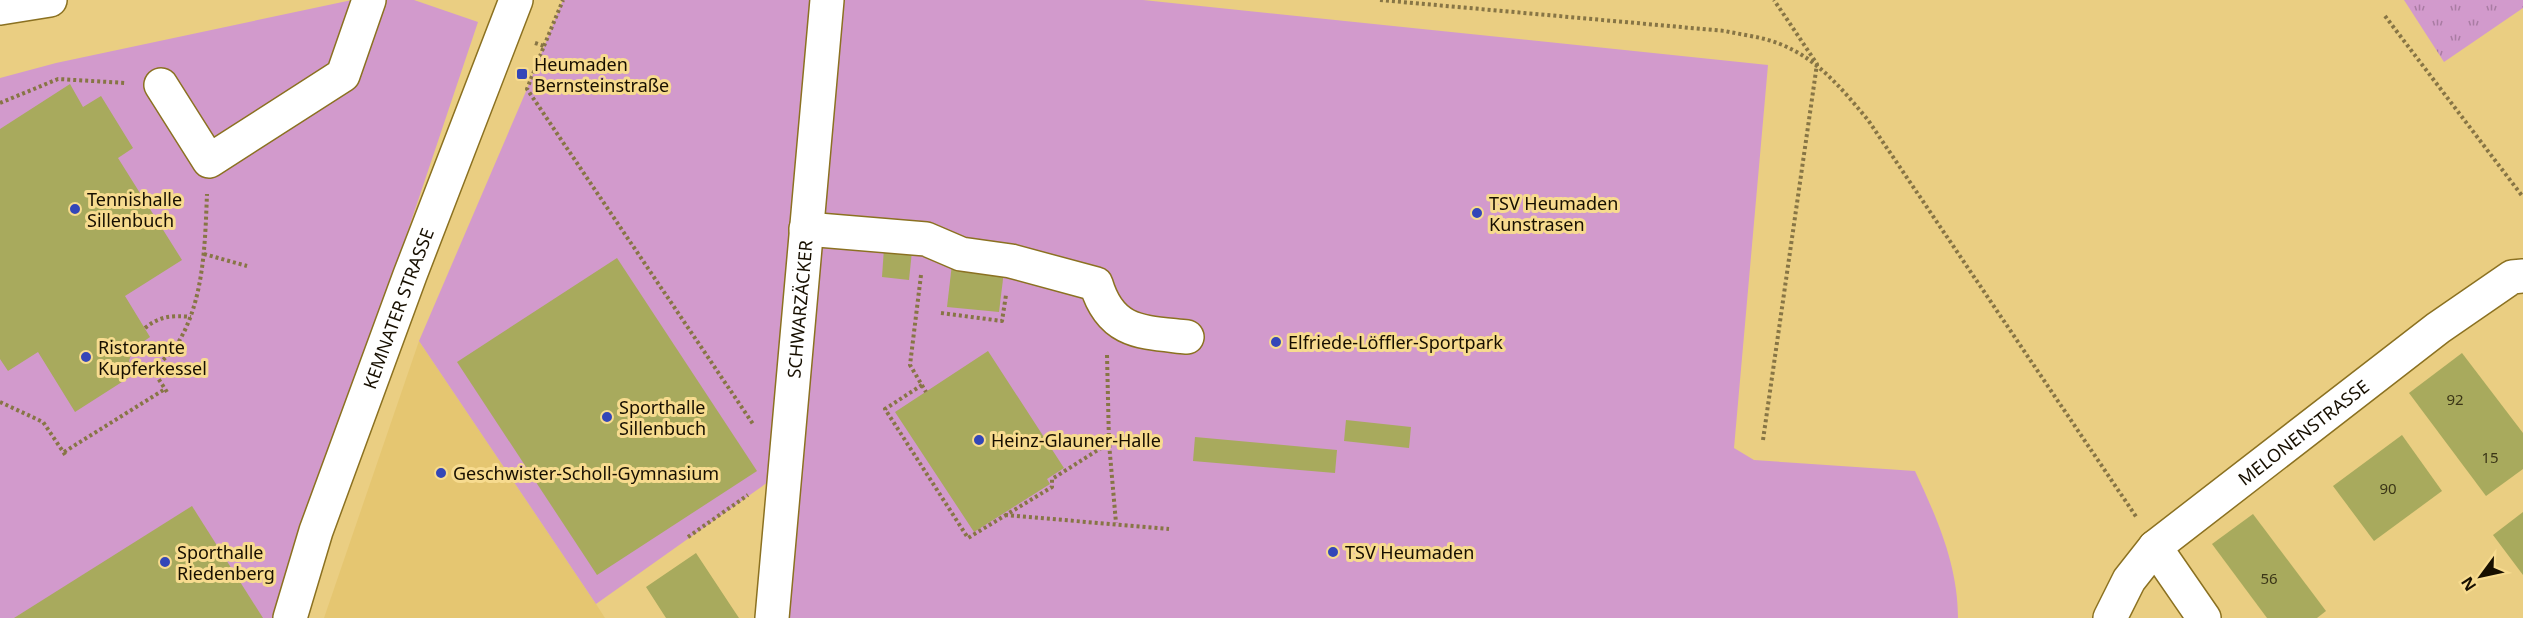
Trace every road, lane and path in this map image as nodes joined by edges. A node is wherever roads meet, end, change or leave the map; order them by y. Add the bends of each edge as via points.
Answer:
1 (50, 0) edge
2 (369, 0) edge
3 (516, 0) edge
4 (563, 0) edge
5 (826, 0) edge
6 (1380, 0) edge
7 (1774, 0) edge
8 (0, 8) edge
9 (2385, 16) dead end
10 (505, 33) junction
11 (544, 46) junction
12 (1817, 64) junction
13 (161, 85) joint
14 (0, 103) edge
15 (208, 161) junction
16 (2523, 197) edge
17 (807, 229) junction
18 (926, 239) junction
19 (204, 254) junction
20 (1011, 261) junction
21 (247, 266) dead end
22 (2523, 276) edge
23 (1108, 312) junction
24 (941, 313) dead end
25 (191, 317) junction
26 (145, 328) dead end
27 (1187, 337) dead end
28 (922, 385) junction
29 (926, 392) dead end
30 (0, 402) edge
31 (1763, 440) dead end
32 (1109, 443) junction
33 (784, 470) junction
34 (1005, 514) junction
35 (1116, 523) junction
36 (1169, 529) dead end
37 (688, 537) dead end
38 (2155, 547) junction
39 (290, 618) edge
40 (772, 618) edge
41 (2110, 618) edge
42 (2204, 618) edge

1 - 8 street
2 - 15 street via 343,75
3 - 10 street, KEMNATER STRASSE
4 - 11 path
5 - 17 street, SCHWARZÄCKER
6 - 12 path via 1725,31 1779,44
7 - 12 path
9 - 16 path
10 - 11 path
10 - 39 street, KEMNATER STRASSE via 316,531
11 - 33 path via 527,89
12 - 31 path
12 - 38 path via 1868,120
13 - 14 path via 58,79
13 - 15 street
15 - 19 path
17 - 18 street
17 - 33 street, SCHWARZÄCKER
18 - 20 street via 961,254
18 - 28 path via 910,365
19 - 21 path
19 - 25 path
20 - 23 street via 1096,284
20 - 24 path via 1002,321
22 - 38 street, MELONENSTRASSE via 2512,277 2438,327
23 - 27 street via 1119,324 1137,331
23 - 32 path
25 - 26 path via 157,318
25 - 30 path via 175,348 152,369 166,390 65,454 42,422
28 - 29 path
28 - 34 path via 885,409 968,538
32 - 34 path via 1052,479 1052,487
32 - 35 path
33 - 37 path
33 - 40 street, SCHWARZÄCKER
34 - 35 path
35 - 36 path
38 - 41 street, MELONENSTRASSE via 2129,580
38 - 42 street

